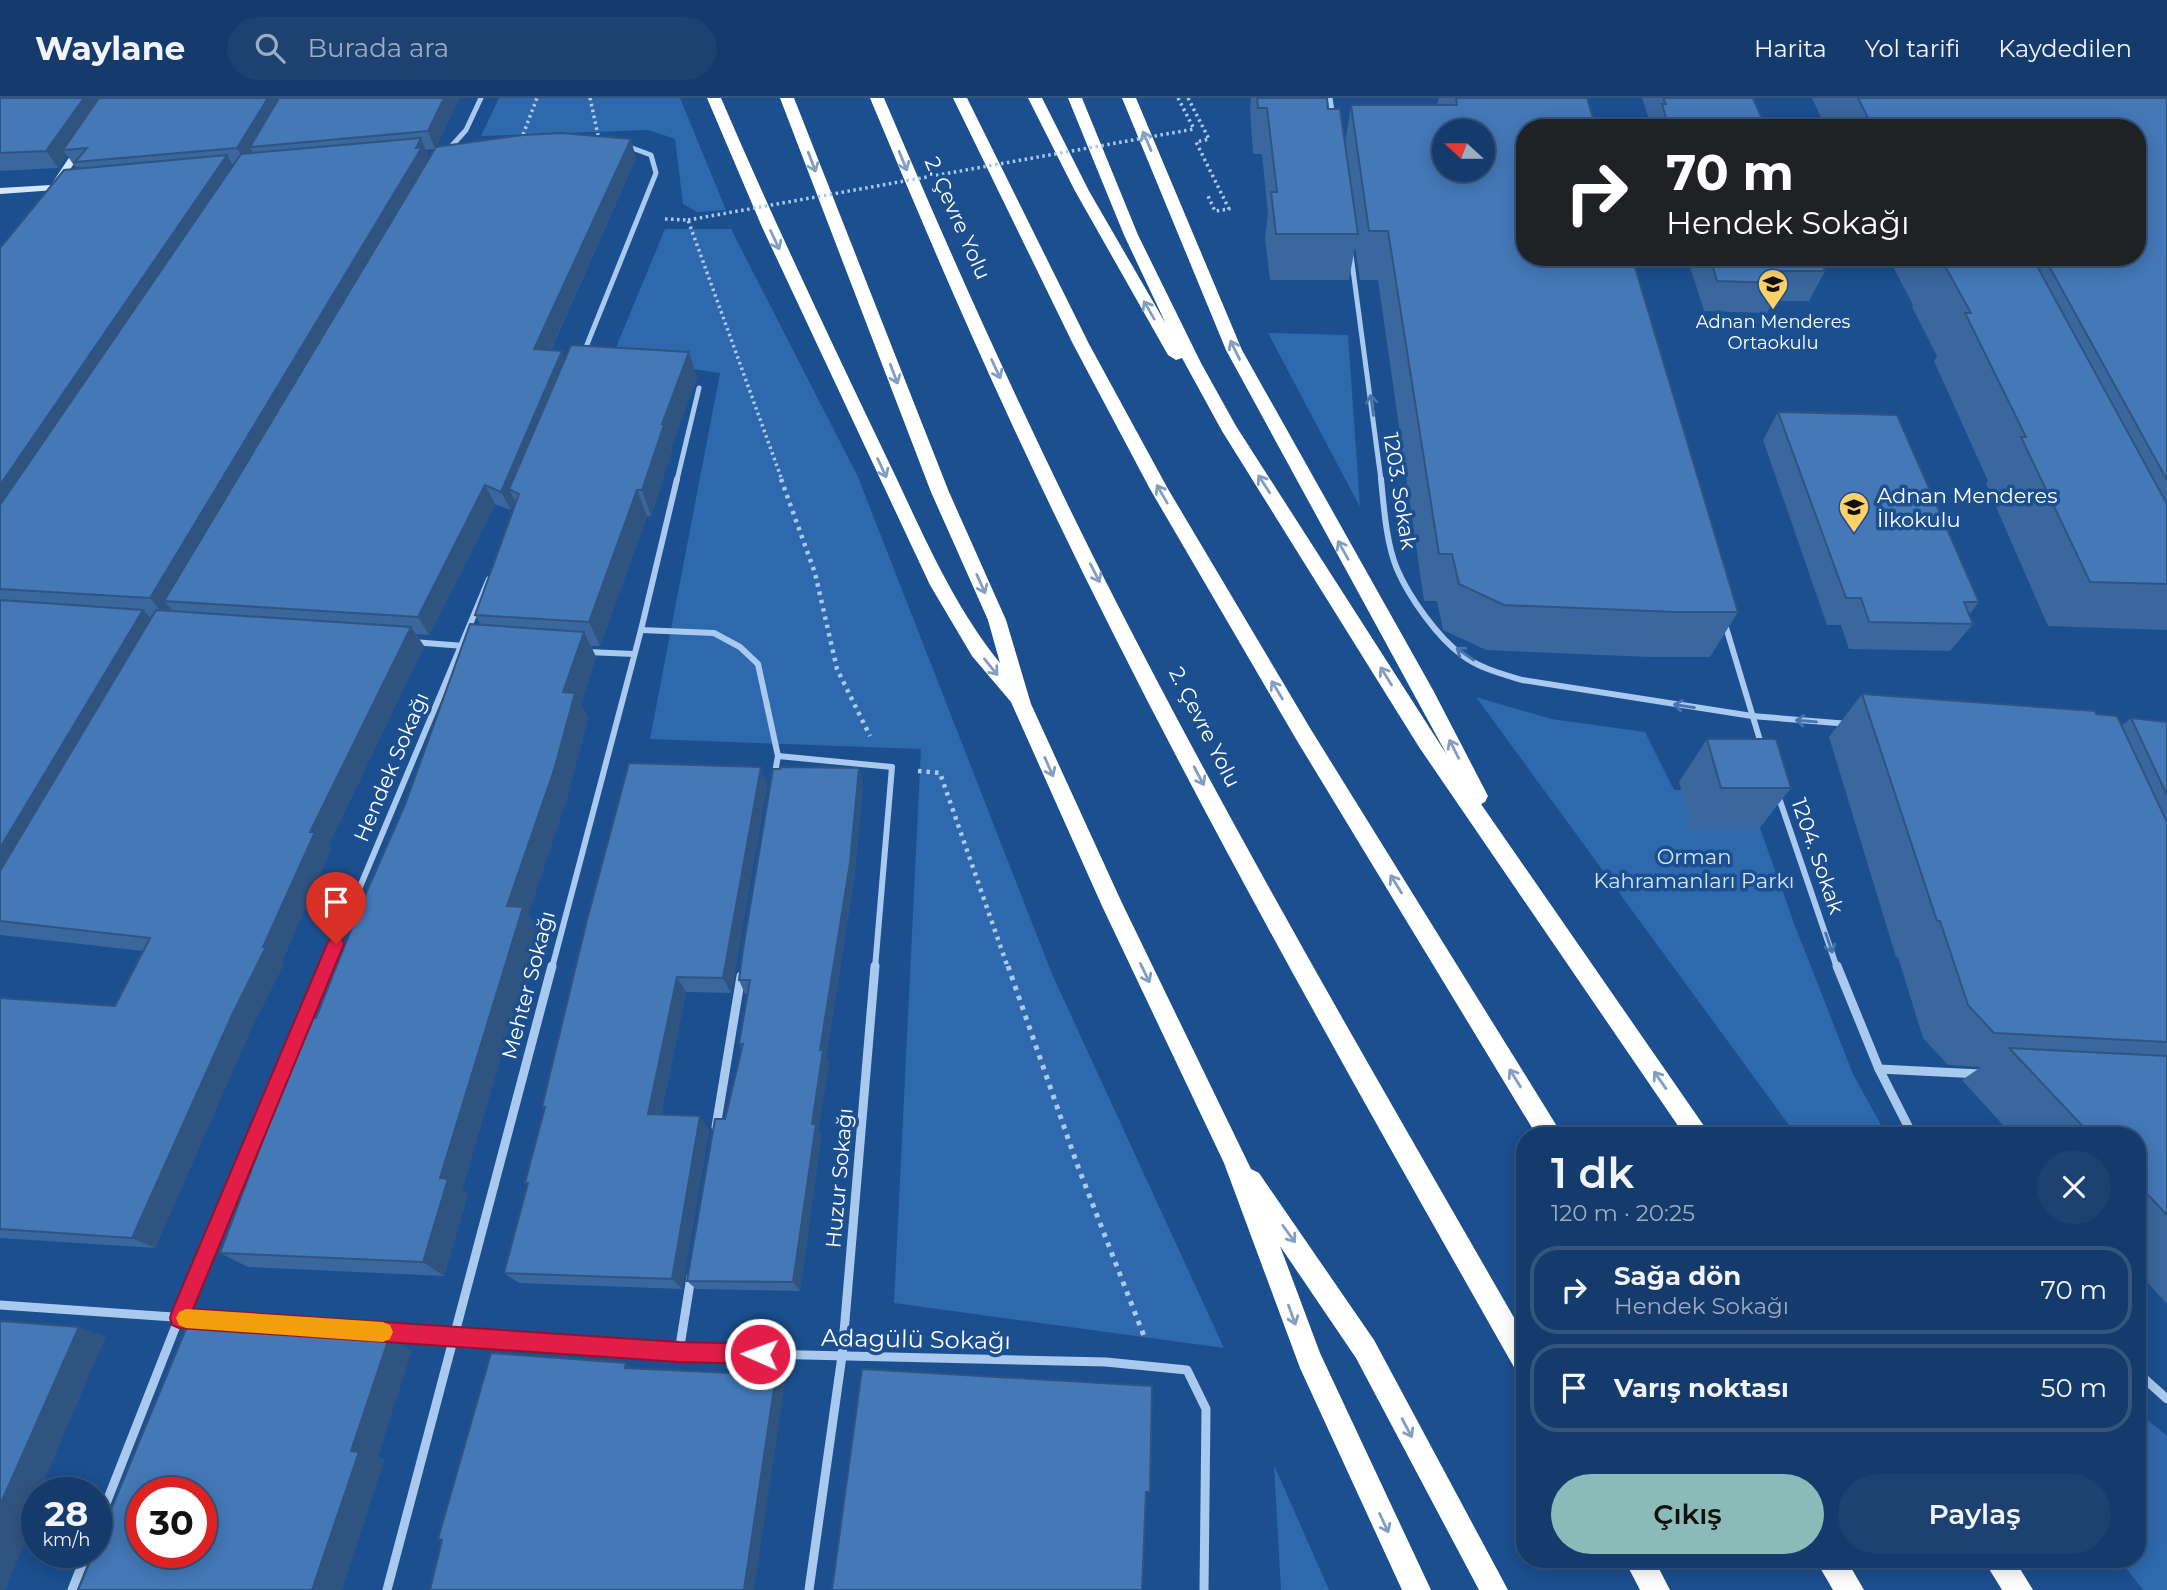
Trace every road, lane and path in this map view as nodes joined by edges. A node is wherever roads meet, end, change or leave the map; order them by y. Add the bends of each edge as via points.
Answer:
1 (481, 98) edge
2 (537, 98) edge
3 (590, 98) edge
4 (714, 98) edge
5 (787, 98) edge
6 (877, 98) edge
7 (960, 98) edge
8 (1035, 98) edge
9 (1075, 98) edge
10 (1129, 98) edge
11 (1178, 98) edge
12 (1188, 98) edge
13 (1330, 98) edge
14 (1334, 123) edge
15 (91, 132) edge
16 (601, 146) joint
17 (517, 149) joint
18 (66, 187) edge
19 (53, 188) junction
20 (1205, 188) dead end
21 (0, 191) edge
22 (46, 198) edge
23 (688, 220) dead end
24 (1349, 241) edge
25 (582, 357) edge
26 (699, 388) dead end
27 (1228, 428) junction
28 (492, 570) edge
29 (1721, 612) edge
30 (640, 630) junction
31 (405, 641) edge
32 (461, 646) junction
33 (474, 646) edge
34 (581, 652) edge
35 (634, 654) junction
36 (1021, 704) junction
37 (1752, 716) junction
38 (1863, 726) edge
39 (1764, 754) edge
40 (778, 756) junction
41 (774, 783) edge
42 (1777, 792) edge
43 (1519, 875) junction
44 (742, 972) edge
45 (1879, 1069) junction
46 (1989, 1075) edge
47 (1545, 1127) edge
48 (1693, 1127) edge
49 (1908, 1127) edge
50 (715, 1135) edge
51 (1235, 1159) junction
52 (692, 1270) edge
53 (0, 1305) edge
54 (179, 1318) junction
55 (453, 1336) junction
56 (1516, 1346) edge
57 (679, 1352) junction
58 (842, 1356) junction
59 (2146, 1380) edge
60 (2167, 1399) edge
61 (112, 1488) edge
62 (81, 1568) edge
63 (1643, 1568) edge
64 (1835, 1568) edge
65 (2003, 1568) edge
66 (72, 1590) edge
67 (387, 1590) edge
68 (809, 1590) edge
69 (1204, 1590) edge
70 (1417, 1590) edge
71 (1494, 1590) edge
72 (1656, 1590) edge
73 (1850, 1590) edge
74 (2019, 1590) edge

1 - 17 street via 466,130 446,153
2 - 17 path
3 - 16 path
4 -> 36 highway via 787,265 939,585 979,652
5 -> 36 highway via 940,492 997,620
6 -> 56 highway, 2. Çevre Yolu via 947,266 1040,464 1177,736 1327,1016
47 -> 7 highway via 1158,487 1063,310
27 -> 8 highway via 1165,339
9 - 27 highway via 1131,235
43 -> 10 highway via 1426,695 1234,350
11 - 23 path, bridge via 1194,129
12 - 20 path via 1209,139 1196,142 1229,209 1215,211
13 - 14 street
15 - 19 main road
16 - 25 street via 631,145 650,155 656,173
18 - 19 street
19 - 21 main road
19 - 22 main road
37 -> 24 street, 1203. Sokak via 1522,680 1462,655 1431,624 1397,569 1387,527
26 - 30 street, Mehter Sokağı
43 -> 27 highway via 1426,741
28 - 32 street, Hendek Sokağı
29 - 37 street
30 - 35 street, Mehter Sokağı
30 - 40 street via 714,633 740,647 758,664
31 - 32 street
32 - 33 street
32 - 54 street, Hendek Sokağı
34 - 35 street
35 - 55 street, Mehter Sokağı
36 -> 51 highway
38 -> 37 street, 1203. Sokak
37 - 39 street
40 - 41 street
40 - 58 street, Huzur Sokağı via 892,768
42 -> 45 street, 1204. Sokak via 1844,987
48 -> 43 highway
44 - 50 street
45 - 46 street
45 - 49 street, 1204. Sokak
51 -> 70 highway via 1309,1359
51 -> 71 highway via 1364,1349
52 - 57 street
53 - 54 street, Adagülü Sokağı
54 - 55 street, Adagülü Sokağı
54 - 61 street, Hendek Sokağı
55 - 57 street, Adagülü Sokağı
55 - 67 street, Mehter Sokağı
57 - 58 street, Adagülü Sokağı
58 - 68 street, Huzur Sokağı
58 - 69 street, Adagülü Sokağı via 1106,1362 1187,1370 1206,1409
59 - 60 street
62 - 66 street
63 - 72 highway
64 - 73 highway
65 - 74 highway

